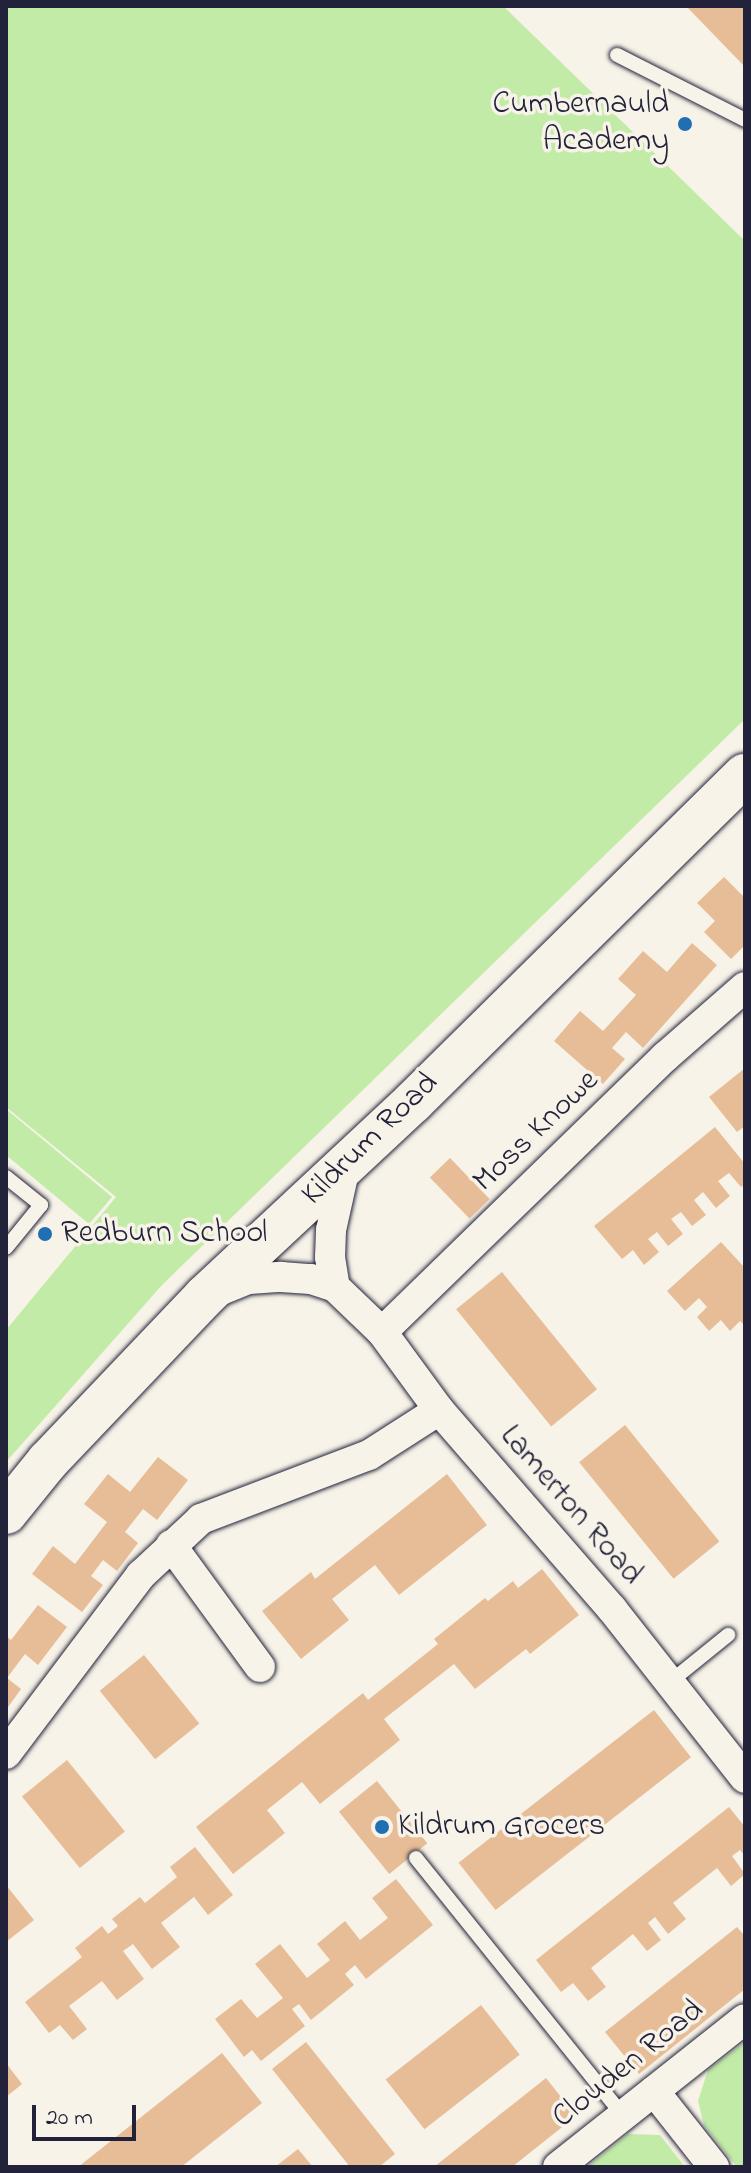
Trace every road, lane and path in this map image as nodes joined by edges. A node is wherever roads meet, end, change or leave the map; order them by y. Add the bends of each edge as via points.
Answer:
1 (617, 55) dead end
2 (745, 120) edge
3 (745, 775) edge
4 (745, 987) edge
5 (345, 1167) junction
6 (6, 1177) edge
7 (6, 1248) edge
8 (335, 1287) junction
9 (205, 1296) junction
10 (382, 1332) junction
11 (439, 1410) junction
12 (6, 1513) edge
13 (171, 1545) junction
14 (728, 1635) dead end
15 (260, 1667) dead end
16 (670, 1682) junction
17 (6, 1754) edge
18 (745, 1778) edge
19 (416, 1858) dead end
20 (745, 2019) edge
21 (654, 2091) junction
22 (623, 2115) junction
23 (558, 2167) edge
24 (714, 2167) edge

1 - 2 lane
3 - 5 street, Kildrum Road
4 - 10 street, Moss Knowe via 665,1057
5 - 8 street via 331,1230
5 - 9 street, Kildrum Road
6 - 7 lane via 41,1205
8 - 9 street via 311,1279 249,1279
8 - 10 street, Lamerton Road
9 - 12 street, Kildrum Road via 48,1461
10 - 11 street, Lamerton Road
11 - 13 street via 369,1455 201,1519
11 - 16 street, Lamerton Road
13 - 15 street
13 - 17 street via 141,1575
14 - 16 lane
16 - 18 street, Lamerton Road
19 - 22 lane
20 - 21 street, Clouden Road
21 - 22 street, Clouden Road
21 - 24 street
22 - 23 street, Clouden Road

